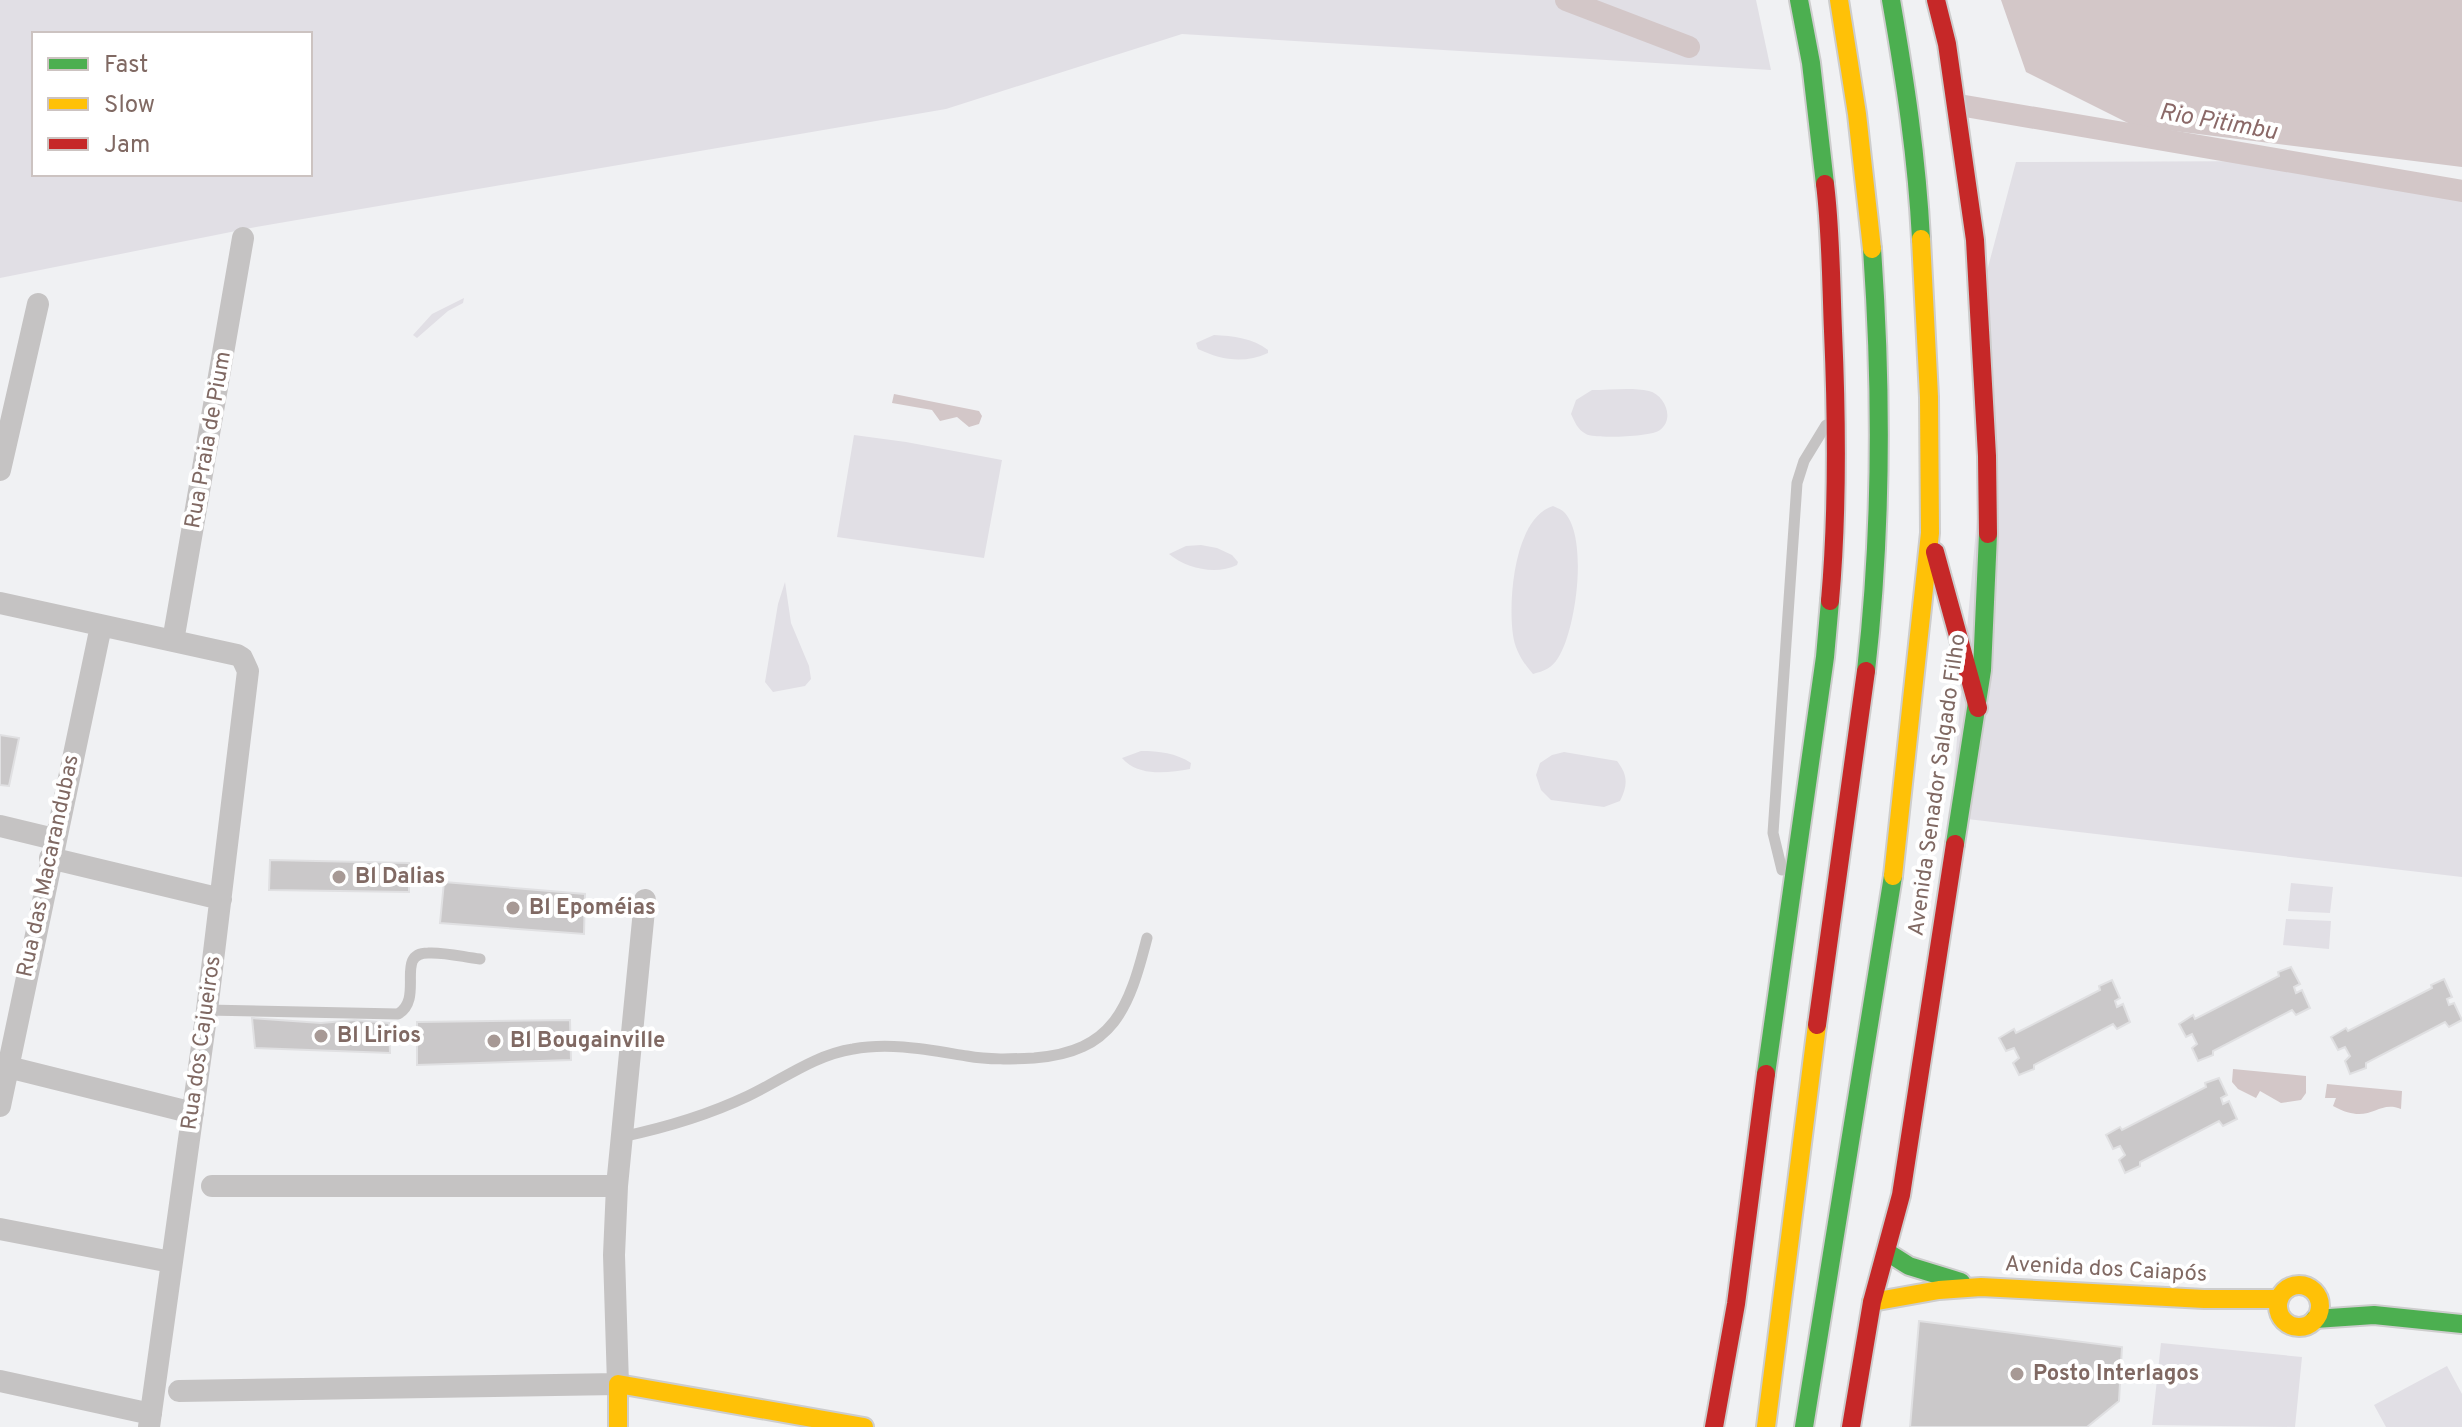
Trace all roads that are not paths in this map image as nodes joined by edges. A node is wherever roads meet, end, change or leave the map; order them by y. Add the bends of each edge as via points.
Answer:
1 (1799, 0) edge
2 (1839, 0) edge
3 (1891, 0) edge
4 (1936, 0) edge
5 (243, 238) dead end
6 (38, 304) dead end
7 (1836, 407) junction
8 (0, 470) edge
9 (1930, 533) junction
10 (0, 603) edge
11 (101, 626) junction
12 (173, 641) junction
13 (1978, 708) junction
14 (0, 826) edge
15 (52, 848) junction
16 (221, 899) junction
17 (645, 900) dead end
18 (1789, 902) junction
19 (1147, 938) dead end
20 (480, 959) dead end
21 (207, 1010) junction
22 (7, 1034) edge
23 (8, 1067) junction
24 (0, 1106) edge
25 (193, 1113) junction
26 (620, 1137) junction
27 (212, 1186) dead end
28 (617, 1186) junction
29 (0, 1229) edge
30 (1887, 1252) junction
31 (171, 1262) junction
32 (1979, 1287) junction
33 (2319, 1299) junction
34 (1872, 1302) junction
35 (2280, 1307) junction
36 (2374, 1315) junction
37 (2315, 1319) junction
38 (2462, 1324) edge
39 (0, 1381) edge
40 (618, 1384) junction
41 (179, 1391) dead end
42 (150, 1421) edge
43 (618, 1427) edge
44 (864, 1427) edge
45 (1714, 1427) edge
46 (1766, 1427) edge
47 (1804, 1427) edge
48 (1851, 1427) edge

1 - 7 main road via 1829,217
2 - 46 main road via 1867,209 1879,461 1859,739 1797,1158
3 - 9 main road, Avenida Senador Salgado Filho via 1918,176
4 - 13 main road, Avenida Senador Salgado Filho via 1975,240 1988,545
5 - 12 street, Rua Praia de Pium
6 - 8 street
7 - 18 main road via 1836,534 1825,657
7 - 18 lane via 1797,483 1773,833
9 - 13 main road
9 - 47 main road, Avenida Senador Salgado Filho via 1894,867
10 - 11 street
11 - 12 street
11 - 15 street, Rua das Macarandubas
12 - 16 street, Rua dos Cajueiros via 237,655 248,671
13 - 30 main road, Avenida Senador Salgado Filho via 1901,1195
14 - 15 street
15 - 16 street
15 - 22 street, Rua das Macarandubas
16 - 21 street, Rua dos Cajueiros
17 - 26 street
18 - 45 main road via 1736,1304
19 - 26 lane via 1123,1008 1094,1042 1076,1051 982,1058 904,1047 852,1049 828,1055 717,1109
20 - 21 lane via 417,955 410,965 410,1000 398,1014
21 - 25 street, Rua dos Cajueiros
22 - 23 street, Rua das Macarandubas
23 - 24 street, Rua das Macarandubas
23 - 25 street
25 - 31 street, Rua dos Cajueiros
26 - 28 street
27 - 28 street
28 - 40 street
29 - 31 street
30 - 32 main road, Avenida dos Caiapós via 1924,1272
30 - 34 main road, Avenida Senador Salgado Filho
31 - 42 street, Rua dos Cajueiros
32 - 34 main road, Avenida dos Caiapós
32 - 35 main road, Avenida dos Caiapós
33 - 35 main road via 2299,1285 2289,1288
33 - 36 main road
33 - 37 main road
34 - 48 main road, Avenida Senador Salgado Filho
35 - 37 main road via 2287,1322 2296,1326
36 - 37 main road
36 - 38 main road
39 - 42 street
40 - 41 street
40 - 43 main road
40 - 44 main road

